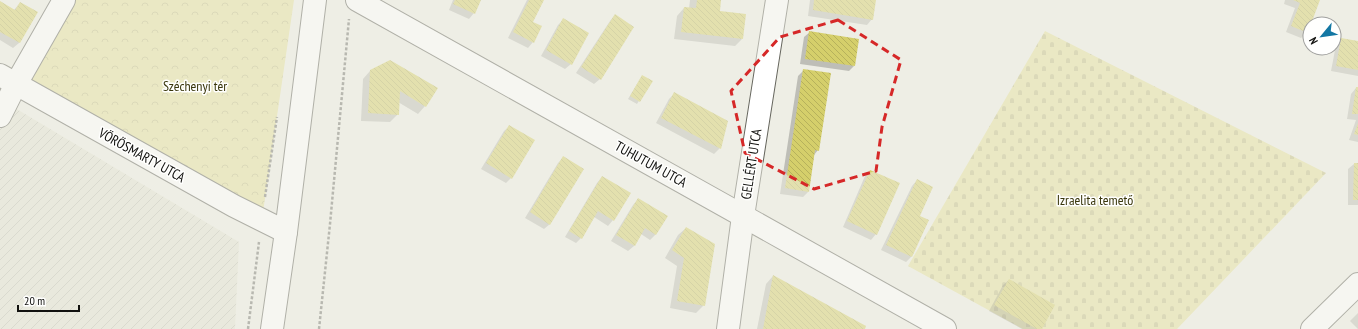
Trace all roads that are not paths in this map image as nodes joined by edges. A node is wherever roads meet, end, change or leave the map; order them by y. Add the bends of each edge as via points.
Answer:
1 (64, 0) edge
2 (315, 0) edge
3 (777, 0) edge
4 (353, 8) edge
5 (8, 79) edge
6 (0, 116) edge
7 (743, 216) junction
8 (286, 232) junction
9 (1358, 284) edge
10 (272, 329) edge
11 (728, 329) edge
12 (946, 329) edge
13 (1312, 329) edge

1 - 5 street
2 - 8 street
3 - 7 street, GELLÉRT UTCA
4 - 7 street, TUHUTUM UTCA
5 - 6 street
5 - 8 street, VÖRÖSMARTY UTCA via 234,206
7 - 11 street, GELLÉRT UTCA
7 - 12 street, TUHUTUM UTCA
8 - 10 street
9 - 13 street

